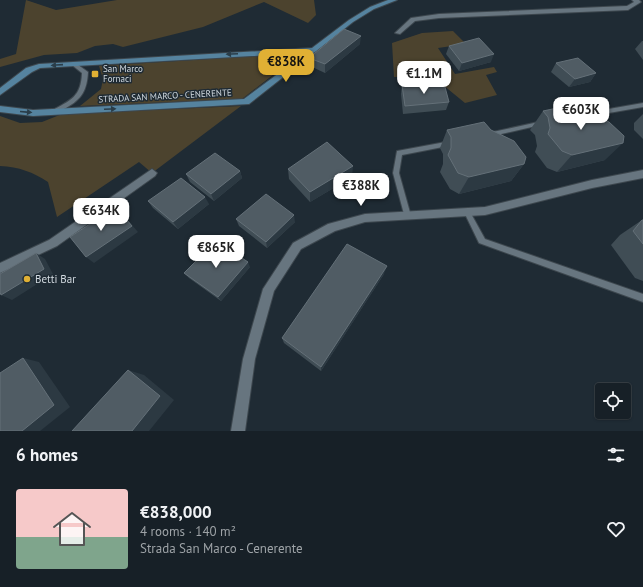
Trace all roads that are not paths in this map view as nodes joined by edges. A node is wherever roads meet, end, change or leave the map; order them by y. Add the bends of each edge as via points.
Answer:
1 (394, 0) edge
2 (639, 2) edge
3 (398, 33) dead end
4 (313, 50) junction
5 (74, 64) junction
6 (0, 92) edge
7 (643, 105) edge
8 (0, 109) edge
9 (53, 112) junction
10 (572, 117) edge
11 (549, 122) edge
12 (481, 136) edge
13 (459, 141) edge
14 (152, 173) dead end
15 (643, 174) edge
16 (466, 212) junction
17 (407, 216) junction
18 (0, 268) edge
19 (643, 298) edge
20 (238, 431) edge

1 - 4 main road, STRADA SAN MARCO - CENERENTE via 372,8
2 - 3 street via 628,8 413,19
4 -> 5 main road
9 -> 4 main road, STRADA SAN MARCO - CENERENTE via 246,102
5 -> 6 main road via 39,66 29,70
5 - 9 lane via 85,72 85,85 80,95
7 - 10 lane
8 -> 9 main road, STRADA SAN MARCO - CENERENTE via 33,113
11 - 12 lane
13 - 17 lane via 400,153 396,173
14 - 18 street via 53,243
15 - 16 street via 485,211
16 - 17 street
16 - 19 lane via 482,241
17 - 20 street via 365,218 338,225 297,246 270,289 249,359

